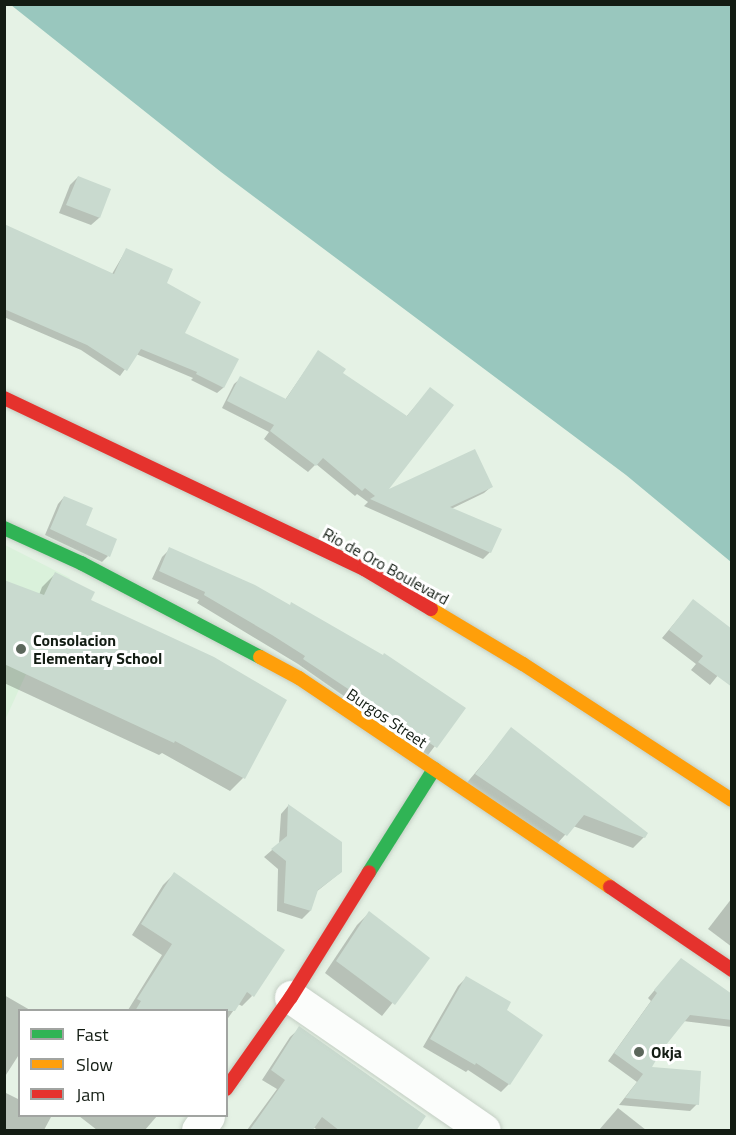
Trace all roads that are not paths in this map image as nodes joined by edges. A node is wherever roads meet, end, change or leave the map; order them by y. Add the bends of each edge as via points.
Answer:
1 (4, 398) edge
2 (4, 528) edge
3 (434, 769) junction
4 (732, 800) edge
5 (732, 970) edge
6 (291, 996) junction
7 (228, 1086) edge
8 (207, 1117) edge
9 (480, 1129) edge
10 (198, 1131) edge

1 - 4 street, Rio de Oro Boulevard via 364,569 523,664
2 - 3 street, Burgos Street via 81,563 299,678
3 - 5 street, Burgos Street
3 - 6 street
6 - 7 street
6 - 9 street
8 - 10 street

